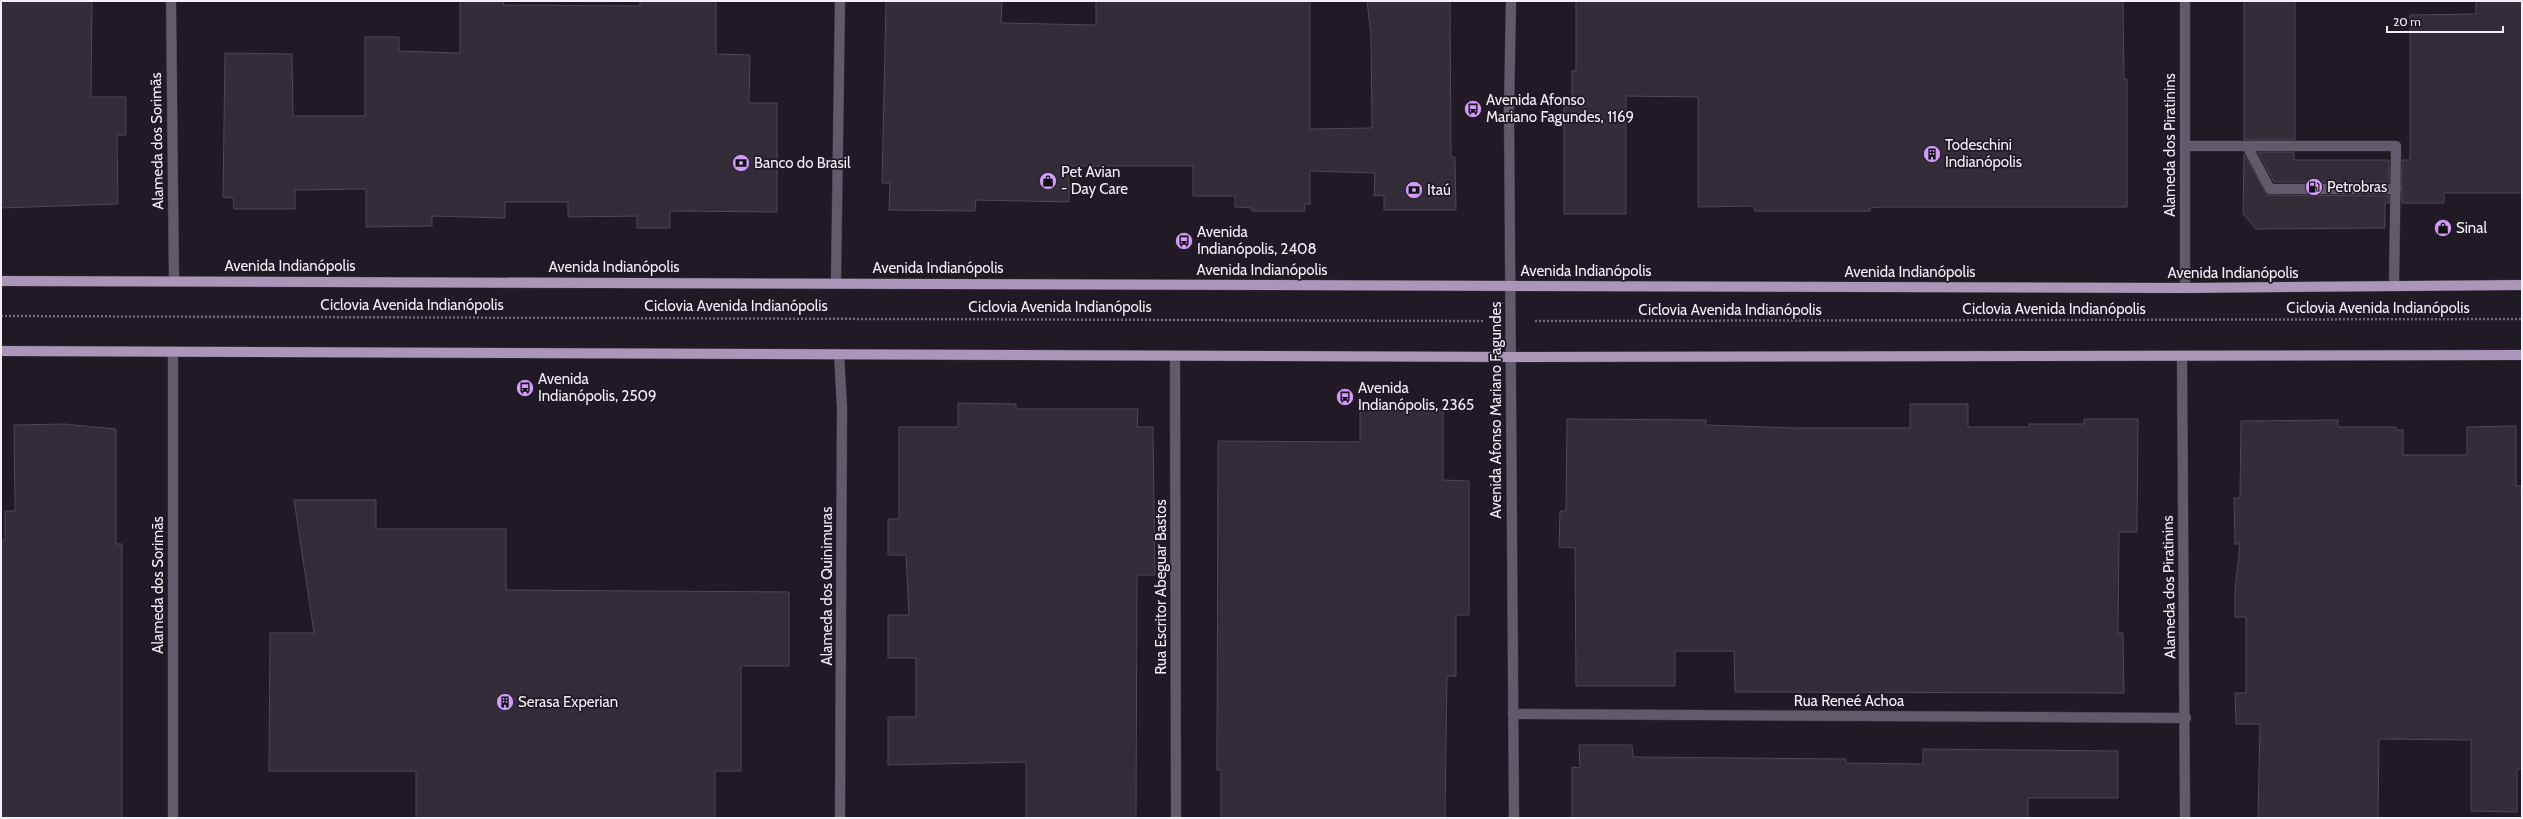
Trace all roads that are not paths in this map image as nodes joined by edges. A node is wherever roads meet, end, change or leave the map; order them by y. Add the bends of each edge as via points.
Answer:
1 (171, 1) edge
2 (840, 1) edge
3 (1511, 1) edge
4 (2185, 1) edge
5 (2185, 146) junction
6 (2247, 146) junction
7 (2396, 189) junction
8 (1, 281) edge
9 (174, 281) junction
10 (836, 282) junction
11 (2522, 285) edge
12 (1510, 286) junction
13 (2394, 286) junction
14 (2185, 288) junction
15 (1, 351) edge
16 (173, 352) junction
17 (839, 354) junction
18 (2522, 355) edge
19 (1175, 356) junction
20 (2182, 356) junction
21 (1511, 357) junction
22 (1513, 714) junction
23 (2186, 718) junction
24 (173, 818) edge
25 (840, 818) edge
26 (1176, 818) edge
27 (1514, 818) edge
28 (2185, 818) edge

1 - 9 street, Alameda dos Sorimãs
2 - 10 street
3 - 12 street, Avenida Afonso Mariano Fagundes
4 - 5 street, Alameda dos Piratinins
5 - 6 street
5 - 14 street, Alameda dos Piratinins
6 - 7 street via 2270,189
6 - 7 street via 2396,146
7 - 13 street
8 - 9 main road, Avenida Indianópolis
9 - 10 main road, Avenida Indianópolis
10 - 12 main road, Avenida Indianópolis
11 - 13 main road, Avenida Indianópolis
12 - 14 main road, Avenida Indianópolis
12 - 21 street, Avenida Afonso Mariano Fagundes
13 - 14 main road, Avenida Indianópolis
15 - 16 main road
16 - 17 main road
16 - 24 street, Alameda dos Sorimãs
17 - 19 main road
17 - 25 street, Alameda dos Quinimuras via 842,407
18 - 20 main road
19 - 21 main road
19 - 26 street, Rua Escritor Abeguar Bastos
20 - 21 main road
20 - 23 street, Alameda dos Piratinins
21 - 22 street, Avenida Afonso Mariano Fagundes
22 - 23 street, Rua Reneé Achoa
22 - 27 street, Avenida Afonso Mariano Fagundes
23 - 28 street, Alameda dos Piratinins

